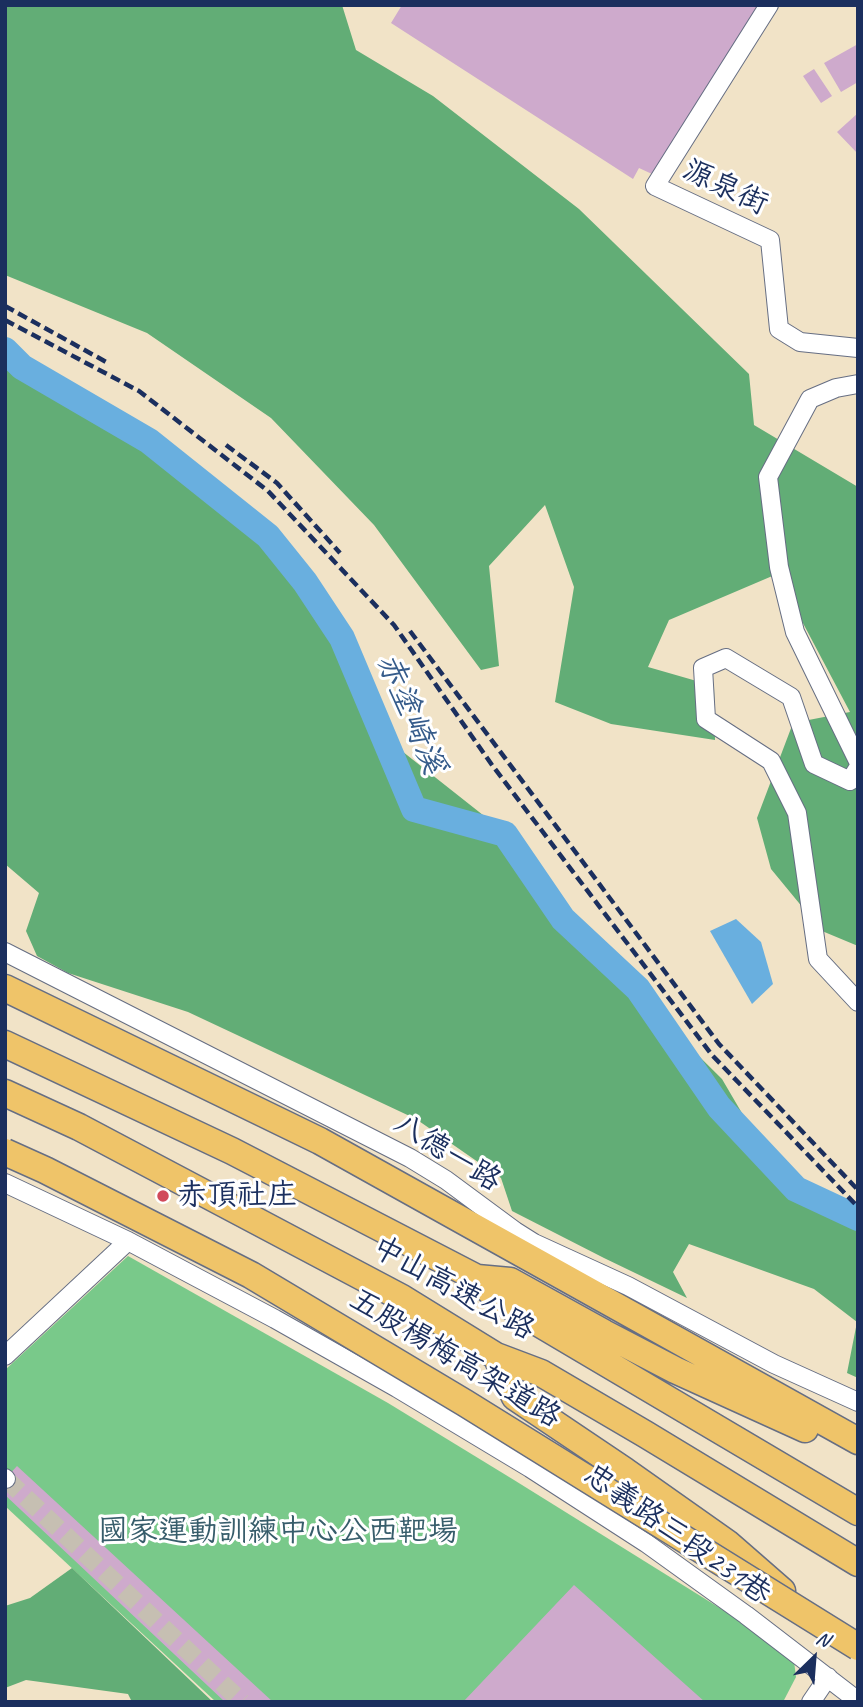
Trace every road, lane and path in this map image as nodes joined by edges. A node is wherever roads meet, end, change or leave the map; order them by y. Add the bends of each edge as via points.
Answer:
1 (769, 5) edge
2 (858, 348) edge
3 (858, 384) edge
4 (858, 761) edge
5 (858, 768) edge
6 (5, 952) edge
7 (5, 988) edge
8 (858, 1002) edge
9 (5, 1044) edge
10 (5, 1093) edge
11 (5, 1152) edge
12 (5, 1183) edge
13 (128, 1241) junction
14 (477, 1278) junction
15 (5, 1356) edge
16 (496, 1356) junction
17 (858, 1402) edge
18 (858, 1441) edge
19 (858, 1452) edge
20 (858, 1511) edge
21 (858, 1563) edge
22 (858, 1647) edge
23 (858, 1658) edge
24 (828, 1677) junction
25 (858, 1700) edge
26 (811, 1702) edge

1 - 2 street, 源泉街 via 655,186 770,240 779,329 800,342
3 - 4 street via 810,399 768,477 779,567 795,632
5 - 8 street via 850,781 814,764 791,697 726,658 703,668 706,719 771,761 797,813 818,959
6 - 17 street, 八德一路 via 410,1158 534,1243
7 - 18 highway via 320,1141
9 - 14 highway, 中山高速公路 via 232,1151
10 - 16 highway, 中山高速公路 via 79,1127 402,1298
11 - 22 highway, 五股楊梅高架道路, bridge via 251,1275
12 - 13 street, 忠義路三段231巷
13 - 15 street
13 - 24 street, 忠義路三段231巷 via 397,1388 530,1468 646,1543
14 - 19 highway via 510,1281 675,1370
14 - 20 highway, 中山高速公路 via 498,1299
16 - 21 highway, 中山高速公路 via 541,1373
16 - 23 highway via 515,1397 727,1543
24 - 25 street, 忠義路三段231巷
24 - 26 street

